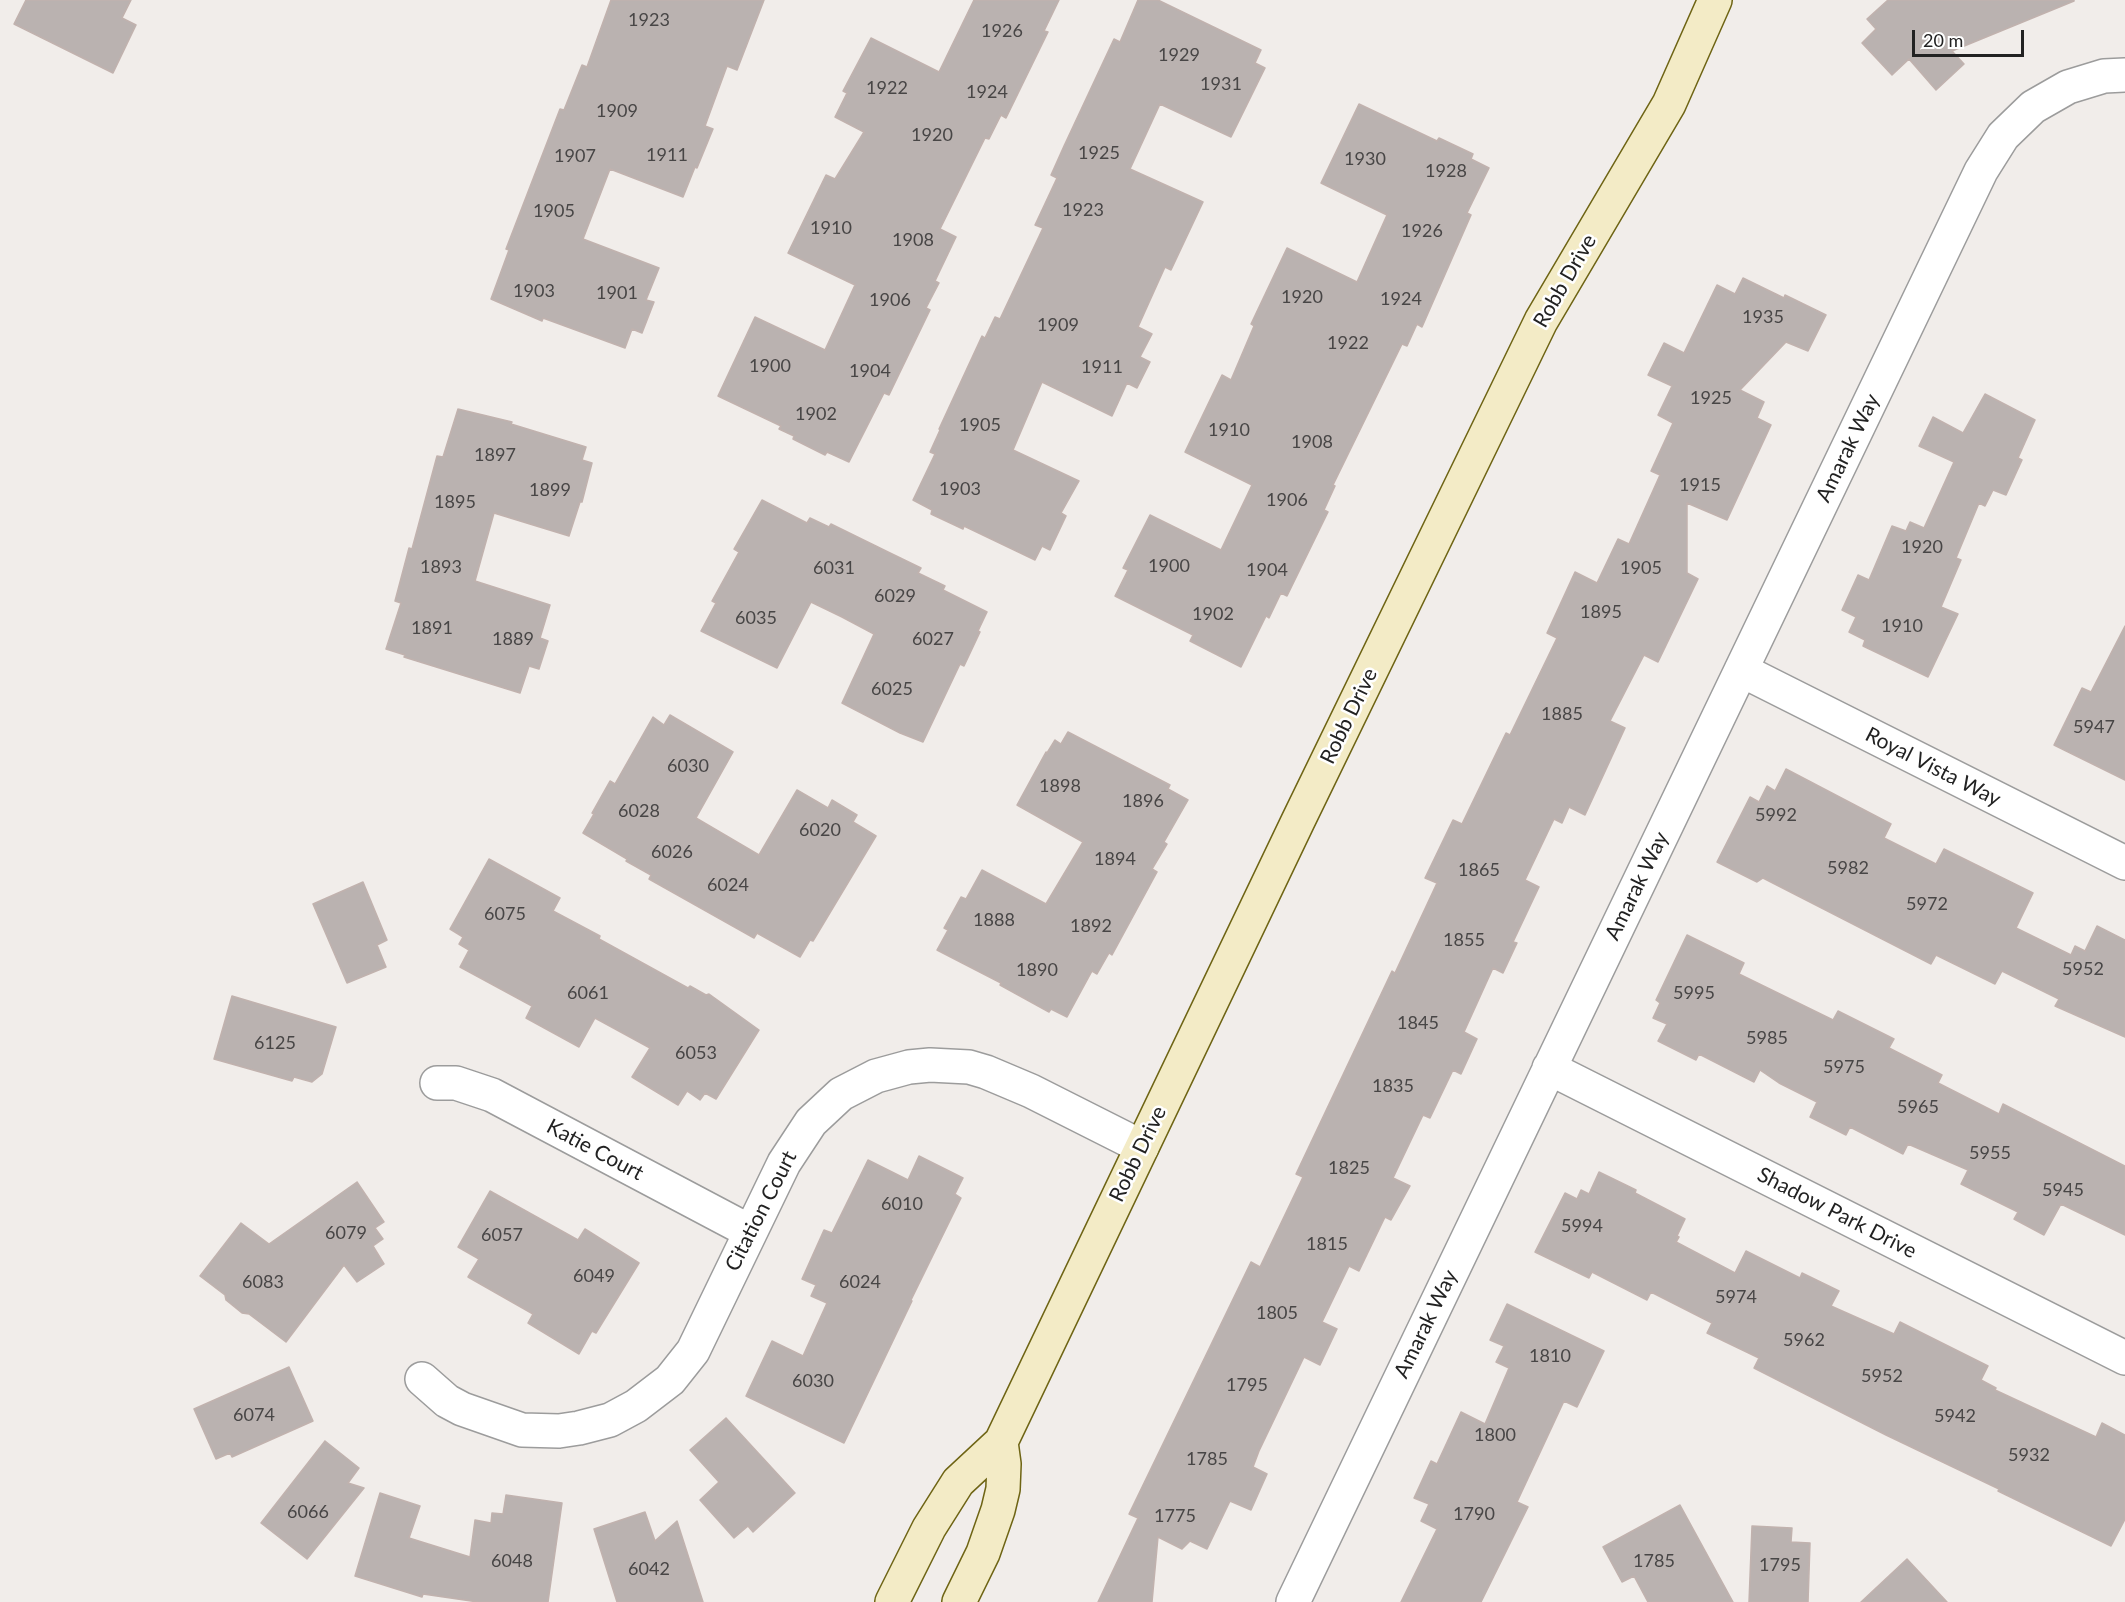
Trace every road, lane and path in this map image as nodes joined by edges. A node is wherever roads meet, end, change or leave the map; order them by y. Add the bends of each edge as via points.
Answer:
1 (1715, 0) edge
2 (2125, 75) edge
3 (1741, 670) junction
4 (2125, 863) edge
5 (1549, 1068) junction
6 (436, 1083) dead end
7 (1142, 1148) junction
8 (749, 1231) junction
9 (2125, 1358) edge
10 (422, 1379) dead end
11 (1001, 1442) junction
12 (892, 1602) edge
13 (959, 1602) edge
14 (1293, 1602) edge

1 - 7 main road, Robb Drive via 1669,104 1541,321
2 - 3 street, Amarak Way via 2104,76 2068,87 2033,107 2003,136 1981,171
3 - 4 street, Royal Vista Way
3 - 5 street, Amarak Way
5 - 9 street, Shadow Park Drive
5 - 14 street, Amarak Way
6 - 8 street, Katie Court via 456,1083 492,1095
7 - 8 street, Citation Court via 986,1071 950,1065 909,1068 856,1085 811,1122 792,1149
7 - 11 main road, Robb Drive
8 - 10 street, Citation Court via 693,1351 682,1366 657,1392 610,1420 559,1431 516,1428 462,1409
11 - 12 main road, Robb Drive via 958,1482 929,1528
11 - 13 main road via 1003,1489 998,1510

